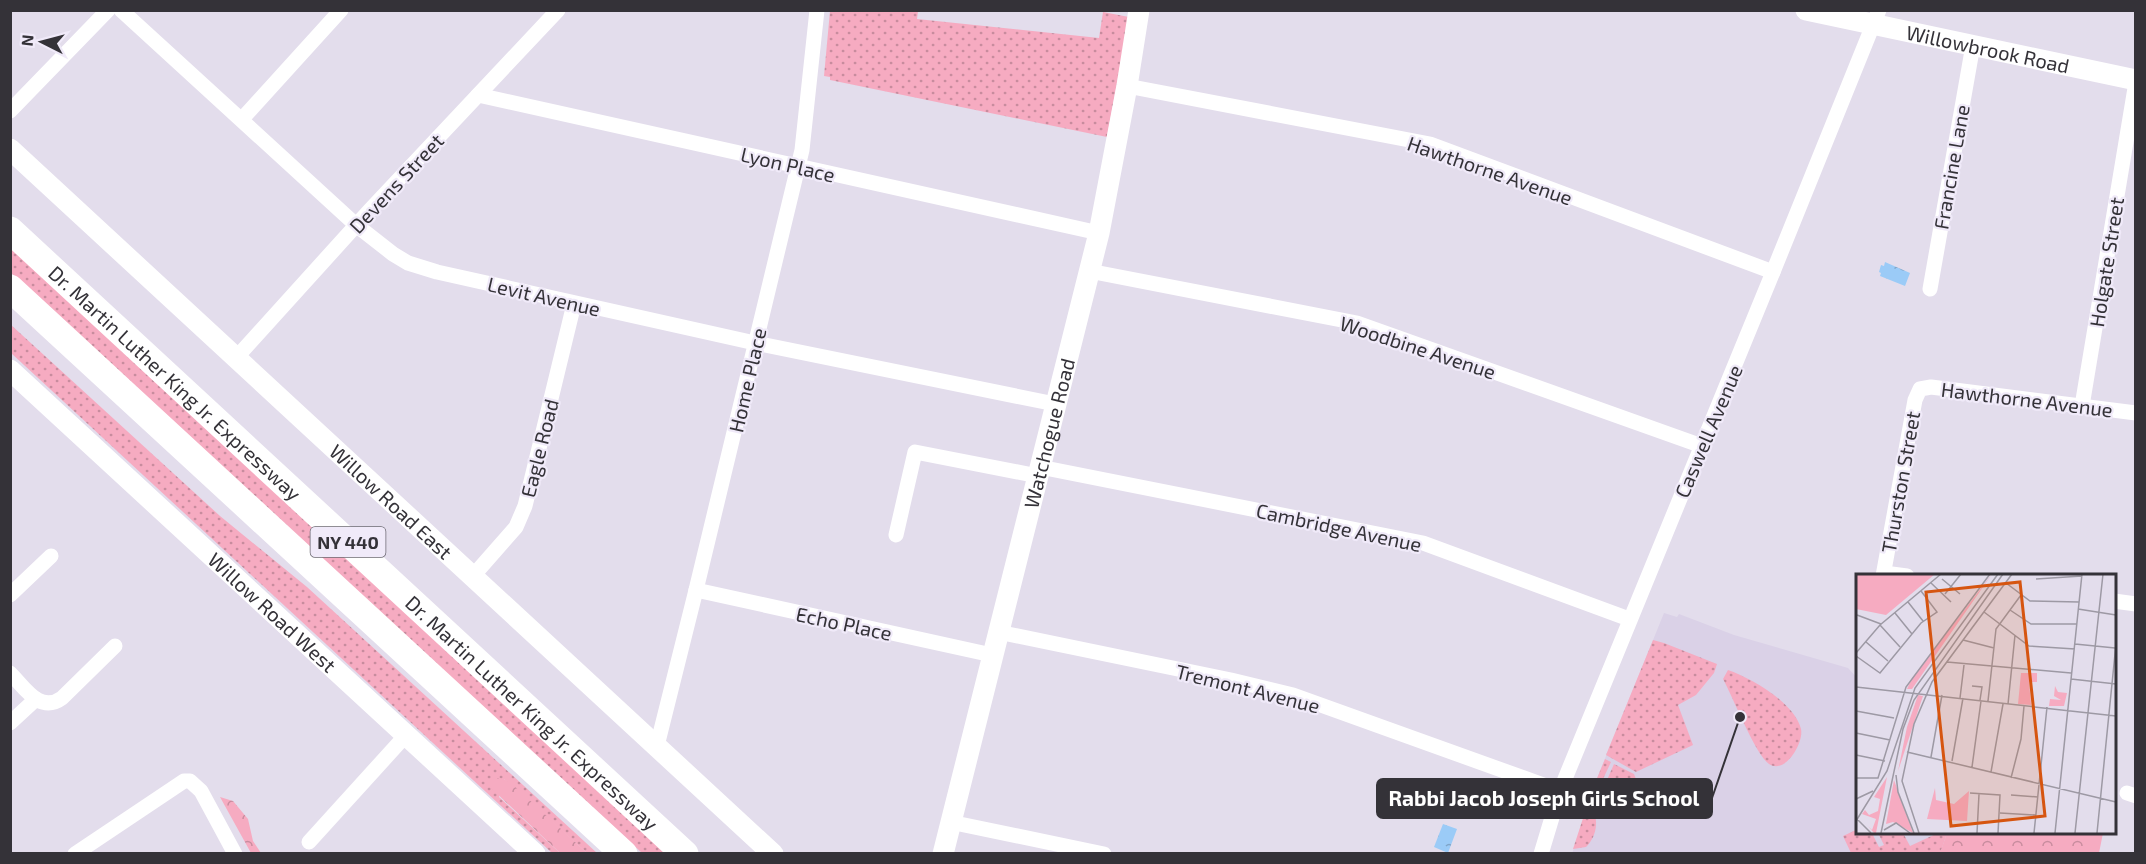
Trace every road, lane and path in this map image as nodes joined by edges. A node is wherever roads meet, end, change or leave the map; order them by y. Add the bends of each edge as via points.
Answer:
1 (108, 10) edge
2 (122, 10) edge
3 (340, 10) edge
4 (558, 10) edge
5 (817, 10) edge
6 (1139, 10) edge
7 (1806, 10) edge
8 (1876, 18) edge
9 (1973, 45) junction
10 (2136, 81) edge
11 (1127, 86) junction
12 (478, 95) junction
13 (10, 111) edge
14 (242, 119) junction
15 (10, 149) edge
16 (798, 167) junction
17 (356, 225) junction
18 (10, 230) edge
19 (1099, 233) junction
20 (1089, 271) junction
21 (1773, 273) junction
22 (10, 288) edge
23 (1930, 289) dead end
24 (574, 303) junction
25 (755, 343) junction
26 (236, 358) junction
27 (10, 369) edge
28 (1920, 390) joint
29 (1054, 404) junction
30 (2082, 406) junction
31 (2136, 413) edge
32 (1702, 446) junction
33 (1039, 472) junction
34 (896, 535) dead end
35 (51, 556) dead end
36 (1883, 574) edge
37 (472, 576) junction
38 (696, 590) junction
39 (10, 595) edge
40 (2116, 601) edge
41 (2136, 604) edge
42 (1629, 619) junction
43 (998, 632) junction
44 (115, 646) dead end
45 (992, 655) junction
46 (10, 673) edge
47 (36, 699) junction
48 (10, 723) edge
49 (407, 734) junction
50 (657, 746) junction
51 (1560, 791) junction
52 (950, 822) junction
53 (309, 842) dead end
54 (75, 854) edge
55 (234, 854) edge
56 (535, 854) edge
57 (624, 854) edge
58 (685, 854) edge
59 (773, 854) edge
60 (943, 854) edge
61 (1104, 854) edge
62 (1541, 854) edge

1 - 13 street
2 - 14 street, Levit Avenue
3 - 14 street
4 - 12 street, Devens Street
5 - 16 street, Home Place
6 - 11 street, Watchogue Road
7 - 8 street, Willowbrook Road
8 - 9 street, Willowbrook Road
8 - 21 street, Caswell Avenue
9 - 10 street, Willowbrook Road
9 - 23 street, Francine Lane
10 - 30 street, Holgate Street
11 - 19 street, Watchogue Road
11 - 21 street, Hawthorne Avenue via 1430,144
12 - 16 street, Lyon Place
12 - 17 street, Devens Street
14 - 17 street, Levit Avenue
15 - 26 street, Willow Road East
16 - 19 street, Lyon Place
16 - 25 street, Home Place
17 - 24 street, Levit Avenue via 393,254 422,268
17 - 26 street, Devens Street
18 - 58 highway, Dr. Martin Luther King Jr. Expressway / NY 440
19 - 20 street, Watchogue Road
20 - 29 street, Watchogue Road
20 - 32 street, Woodbine Avenue via 1357,323
21 - 32 street, Caswell Avenue
22 - 57 highway, Dr. Martin Luther King Jr. Expressway / NY 440
24 - 25 street, Levit Avenue
24 - 37 street, Eagle Road via 520,518 509,536
25 - 29 street, Levit Avenue
25 - 38 street, Home Place
26 - 37 street, Willow Road East
27 - 49 street, Willow Road West
28 - 30 street, Hawthorne Avenue via 1931,387
28 - 36 street, Thurston Street
29 - 33 street, Watchogue Road
30 - 31 street, Hawthorne Avenue
32 - 42 street, Caswell Avenue
33 - 34 street, Cambridge Avenue via 915,452
33 - 42 street, Cambridge Avenue via 1423,543
33 - 43 street, Watchogue Road
35 - 39 street
37 - 50 street, Willow Road East
38 - 45 street, Echo Place
38 - 50 street, Home Place
40 - 41 street
42 - 51 street, Caswell Avenue
43 - 45 street, Watchogue Road
43 - 51 street, Tremont Avenue via 1293,695
44 - 47 street via 57,702 46,704
45 - 52 street, Watchogue Road
46 - 47 street
47 - 48 street
49 - 53 street
49 - 56 street, Willow Road West
50 - 59 street, Willow Road East
51 - 62 street, Caswell Avenue
52 - 60 street, Watchogue Road
52 - 61 street
54 - 55 street via 184,781 190,781 201,791

